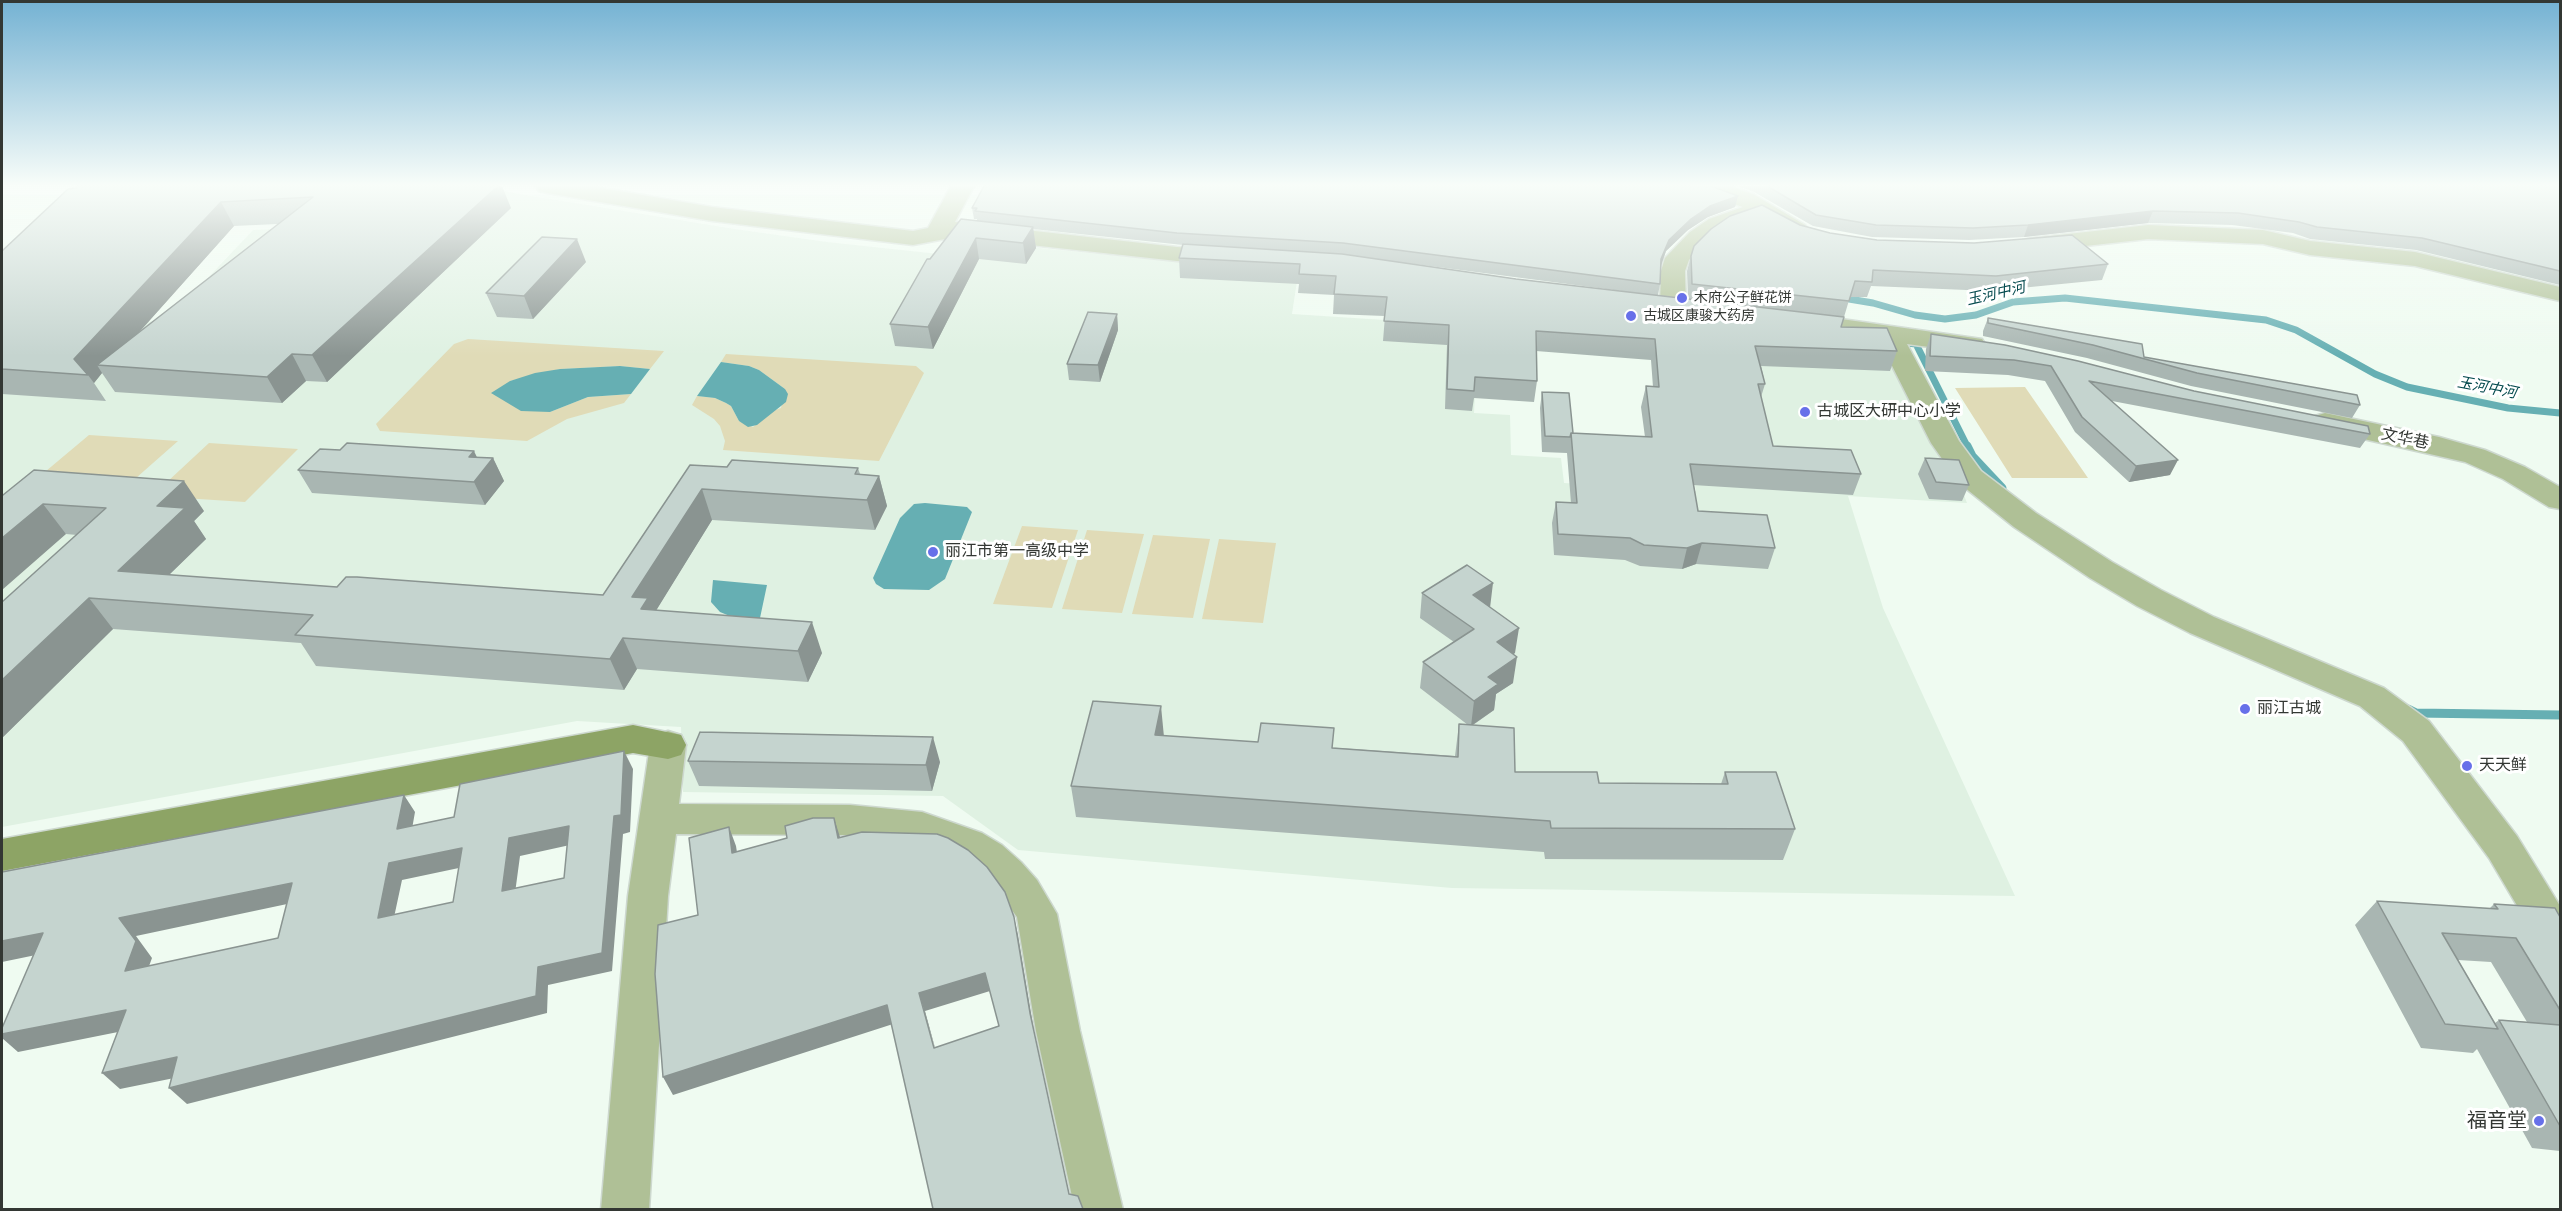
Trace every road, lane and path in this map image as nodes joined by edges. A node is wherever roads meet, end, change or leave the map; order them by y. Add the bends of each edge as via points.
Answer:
1 (1073, 243) edge
2 (1693, 243) edge
3 (2053, 243) edge
4 (2287, 243) edge
5 (2013, 247) edge
6 (1248, 258) edge
7 (2560, 294) edge
8 (1699, 309) edge
9 (1770, 318) edge
10 (1888, 332) junction
11 (2000, 349) edge
12 (2302, 417) edge
13 (2560, 500) edge
14 (668, 745) joint
15 (658, 819) junction
16 (2, 855) edge
17 (2560, 941) edge
18 (625, 1209) edge
19 (1099, 1209) edge

1 - 6 street
2 - 8 street via 1675,264 1662,305
3 - 5 street
4 - 7 street via 2415,259
9 - 10 street
10 - 11 street
10 - 17 street via 1945,443 1970,477 2025,520 2149,598 2202,625 2372,697 2416,731 2503,847
12 - 13 street, 文华巷 via 2475,456
14 - 15 street
14 - 16 street via 633,739
15 - 18 street via 648,896
15 - 19 street via 850,820 922,826 988,856 1007,873 1037,914 1058,1031

